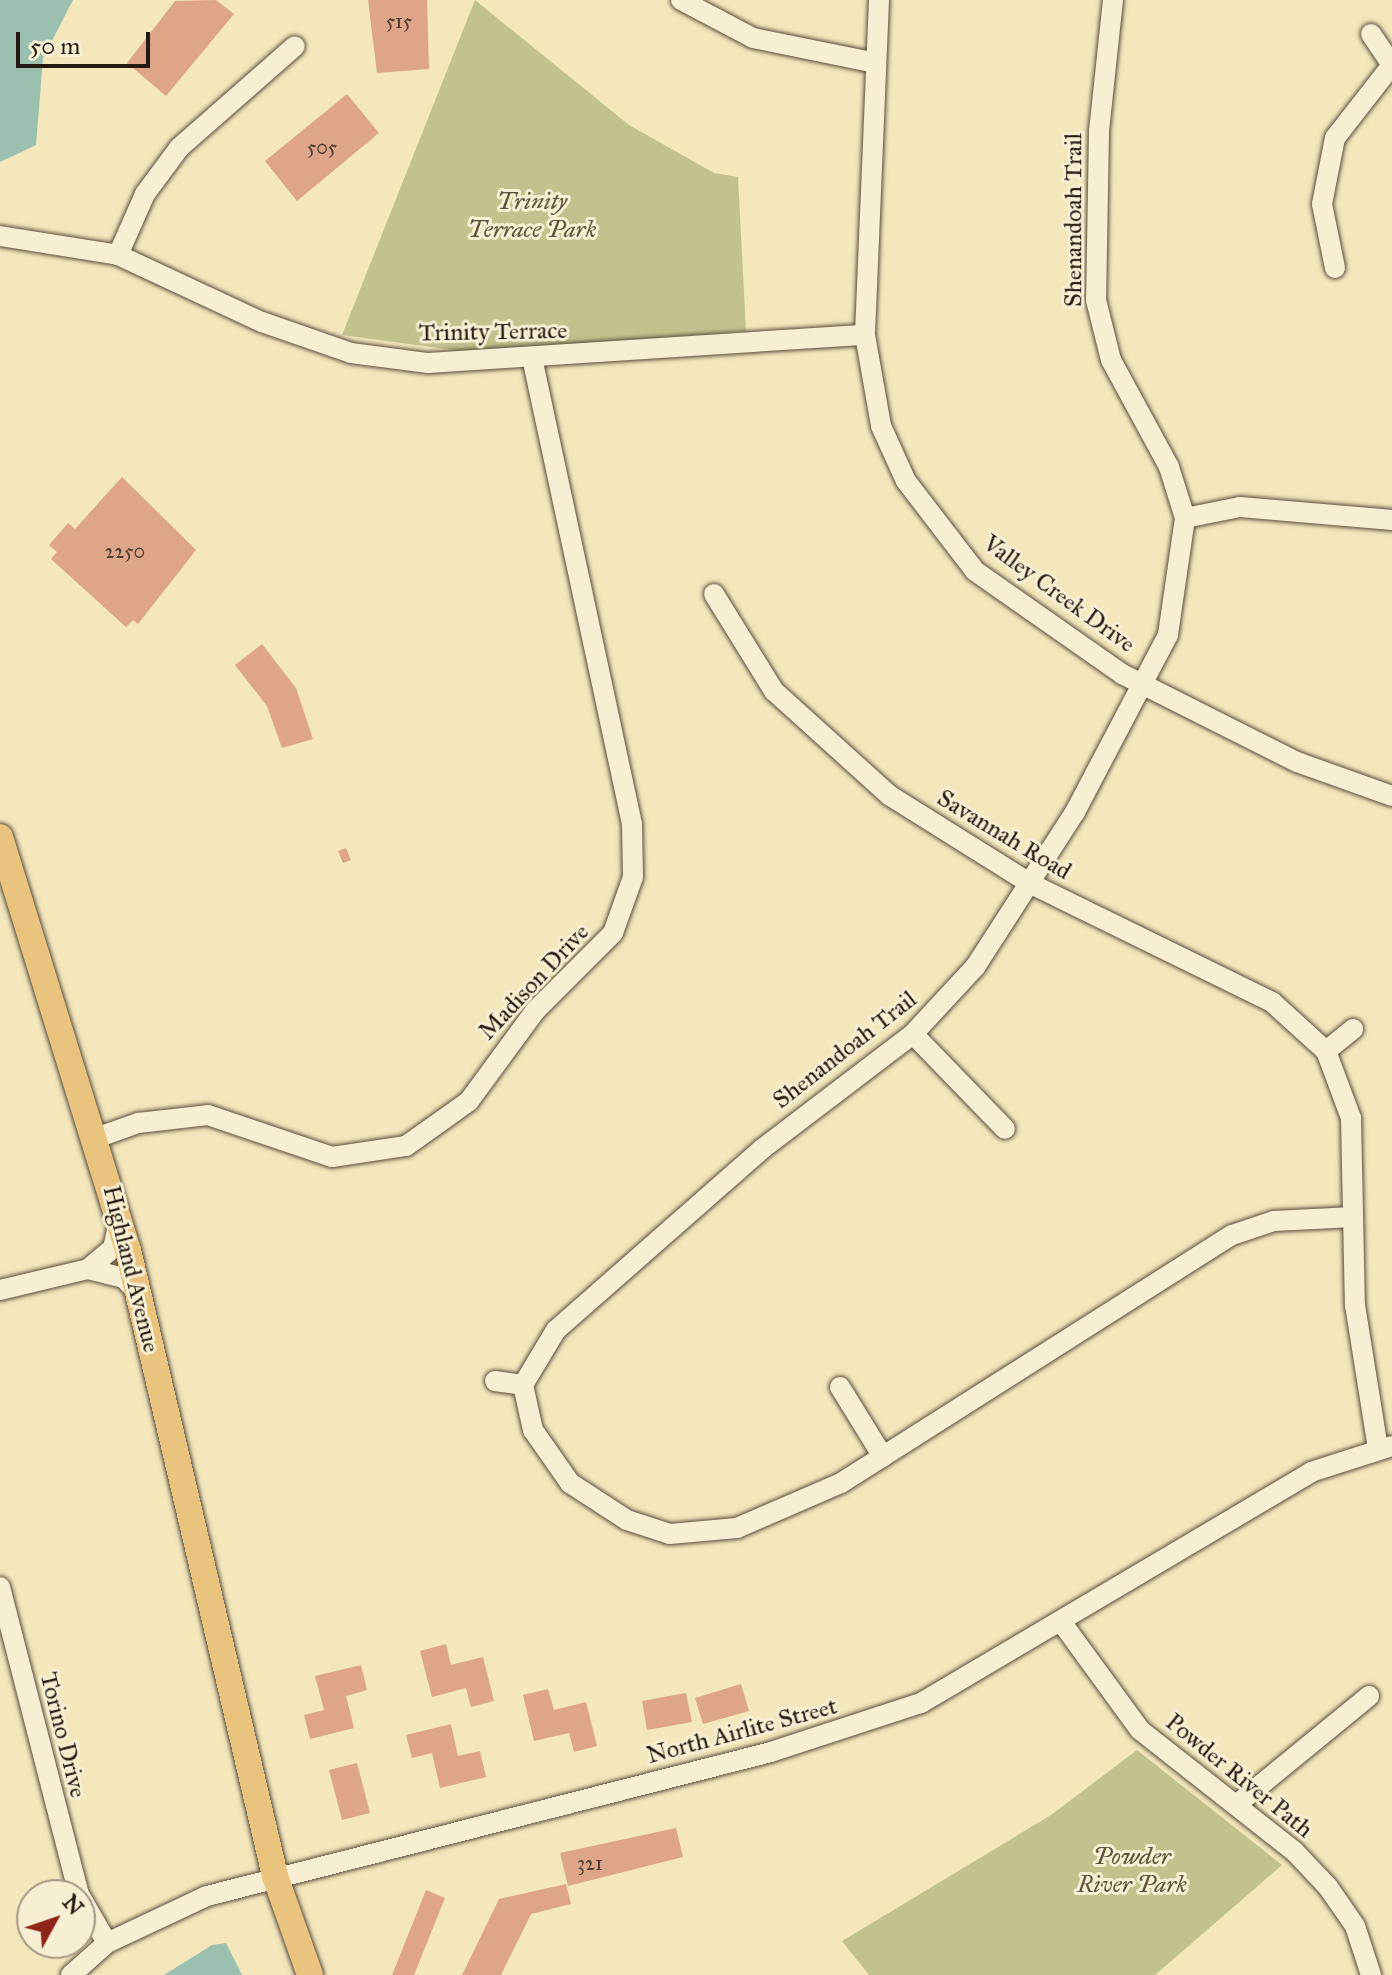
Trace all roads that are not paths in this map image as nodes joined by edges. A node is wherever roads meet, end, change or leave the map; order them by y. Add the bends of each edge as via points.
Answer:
1 (681, 0) edge
2 (879, 0) edge
3 (1113, 0) edge
4 (1371, 34) dead end
5 (295, 46) dead end
6 (871, 62) junction
7 (1392, 65) edge
8 (0, 236) edge
9 (118, 255) junction
10 (1335, 268) dead end
11 (865, 335) junction
12 (533, 361) junction
13 (1185, 518) junction
14 (1392, 520) edge
15 (714, 594) dead end
16 (1142, 685) junction
17 (1392, 796) edge
18 (0, 837) edge
19 (1031, 884) junction
20 (1353, 1029) dead end
21 (913, 1034) junction
22 (1326, 1051) junction
23 (1005, 1129) dead end
24 (96, 1138) junction
25 (1353, 1217) junction
26 (119, 1219) junction
27 (88, 1269) junction
28 (0, 1290) edge
29 (138, 1293) junction
30 (495, 1381) dead end
31 (523, 1385) junction
32 (840, 1387) dead end
33 (1385, 1448) edge
34 (883, 1457) junction
35 (0, 1587) edge
36 (1062, 1623) junction
37 (1369, 1696) dead end
38 (1236, 1805) junction
39 (275, 1876) junction
40 (76, 1879) edge
41 (96, 1924) edge
42 (107, 1943) junction
43 (71, 1975) edge
44 (310, 1975) edge
45 (1371, 1975) edge

1 - 6 street via 753,38
2 - 6 street, Valley Creek Drive
3 - 13 street, Shenandoah Trail via 1099,132 1096,300 1111,360 1169,467
4 - 7 street
5 - 9 street via 179,148 145,194
6 - 11 street, Valley Creek Drive
7 - 10 street via 1335,138 1322,204
8 - 9 street, Trinity Terrace
9 - 12 street, Trinity Terrace via 262,322 351,353 428,363
11 - 12 street, Trinity Terrace
11 - 16 street, Valley Creek Drive via 881,426 938,528 999,589
12 - 24 street, Madison Drive via 632,824 633,877 613,933 535,1011 462,1108 406,1146 318,1154 208,1115 138,1123
13 - 14 street via 1240,507
13 - 16 street, Shenandoah Trail via 1178,598
15 - 19 street, Savannah Road via 742,650 810,730 889,795
16 - 17 street, Valley Creek Drive via 1297,762
16 - 19 street, Shenandoah Trail
18 - 24 main road, Highland Avenue
19 - 21 street, Shenandoah Trail via 975,967
19 - 22 street, Savannah Road via 1247,987 1297,1019
20 - 22 street
21 - 23 street
21 - 31 street, Shenandoah Trail via 762,1149 576,1311 538,1351
22 - 25 street, Savannah Road via 1351,1118
24 - 26 main road, Highland Avenue
25 - 33 street, Savannah Road via 1362,1381
25 - 34 street via 1274,1221 1232,1235
26 - 27 street via 113,1248
26 - 29 main road, Highland Avenue
27 - 28 street
27 - 29 street via 124,1278
29 - 39 main road, Highland Avenue
30 - 31 street
31 - 34 street via 533,1430 570,1483 627,1520 670,1534 761,1519
32 - 34 street
33 - 36 street, North Airlite Street via 1311,1472 1178,1546
35 - 40 street, Torino Drive
36 - 38 street, Powder River Path via 1140,1730
36 - 39 street, North Airlite Street via 934,1696 841,1732
37 - 38 street
38 - 45 street, Powder River Path via 1328,1887 1355,1926
39 - 42 street, North Airlite Street via 207,1896
39 - 44 main road, Highland Avenue
41 - 42 street, Torino Drive
42 - 43 street, North Airlite Street

